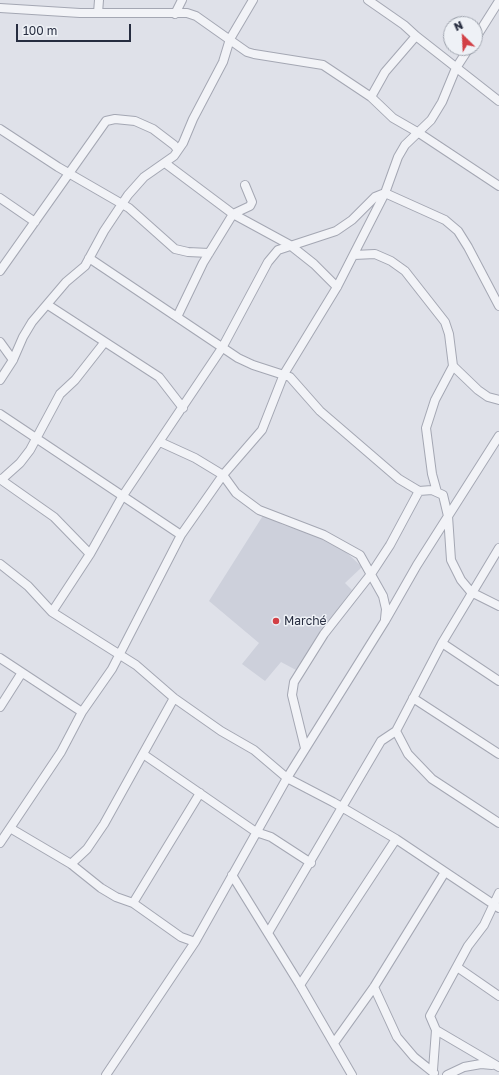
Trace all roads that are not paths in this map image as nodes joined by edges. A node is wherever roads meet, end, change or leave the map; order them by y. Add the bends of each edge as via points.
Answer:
1 (99, 0) edge
2 (182, 0) edge
3 (253, 0) edge
4 (368, 0) edge
5 (499, 1) edge
6 (0, 8) edge
7 (98, 13) junction
8 (174, 14) junction
9 (499, 16) edge
10 (488, 19) junction
11 (483, 27) edge
12 (416, 36) junction
13 (230, 39) junction
14 (464, 56) edge
15 (456, 68) junction
16 (371, 97) junction
17 (499, 102) edge
18 (0, 129) edge
19 (420, 133) junction
20 (178, 150) junction
21 (165, 163) junction
22 (68, 173) junction
23 (245, 185) dead end
24 (499, 186) edge
25 (385, 193) junction
26 (0, 198) edge
27 (122, 203) junction
28 (233, 214) junction
29 (35, 222) junction
30 (290, 245) junction
31 (209, 253) junction
32 (354, 255) junction
33 (89, 258) junction
34 (1, 268) edge
35 (337, 287) junction
36 (48, 305) junction
37 (499, 306) edge
38 (177, 317) junction
39 (0, 342) edge
40 (104, 343) junction
41 (222, 348) junction
42 (13, 360) junction
43 (454, 366) junction
44 (284, 374) junction
45 (0, 380) edge
46 (499, 400) edge
47 (183, 408) junction
48 (0, 414) edge
49 (499, 436) edge
50 (37, 439) junction
51 (160, 442) junction
52 (223, 475) junction
53 (0, 480) edge
54 (419, 491) junction
55 (437, 492) junction
56 (122, 497) junction
57 (448, 516) junction
58 (181, 535) junction
59 (499, 548) edge
60 (90, 554) junction
61 (0, 564) edge
62 (371, 574) junction
63 (471, 592) junction
64 (499, 606) edge
65 (52, 612) junction
66 (385, 621) junction
67 (442, 643) junction
68 (119, 653) junction
69 (0, 658) edge
70 (21, 674) junction
71 (499, 681) edge
72 (174, 698) junction
73 (413, 698) junction
74 (0, 708) edge
75 (82, 712) junction
76 (396, 731) junction
77 (306, 748) junction
78 (143, 754) junction
79 (499, 754) edge
80 (287, 778) junction
81 (200, 793) junction
82 (343, 807) junction
83 (499, 823) edge
84 (10, 828) junction
85 (256, 832) junction
86 (396, 839) junction
87 (0, 843) edge
88 (311, 863) junction
89 (71, 864) junction
90 (446, 872) junction
91 (232, 875) junction
92 (499, 893) edge
93 (133, 903) junction
94 (496, 906) edge
95 (268, 933) junction
96 (196, 942) junction
97 (457, 967) junction
98 (300, 985) junction
99 (374, 987) junction
100 (499, 996) edge
101 (436, 1030) junction
102 (334, 1043) junction
103 (499, 1067) edge
104 (434, 1073) edge
105 (106, 1075) edge
106 (352, 1075) edge
107 (448, 1075) edge

1 - 7 street
2 - 8 street
3 - 13 street
4 - 12 street via 404,24
5 - 10 street
6 - 7 street
7 - 8 street
8 - 13 street via 187,13 196,16
9 - 10 street
10 - 11 street
12 - 15 street
12 - 16 street via 384,72
13 - 16 street via 254,54 323,65
13 - 20 street via 223,62
14 - 15 street
15 - 17 street
15 - 19 street via 442,102 432,120
16 - 19 street via 393,118
18 - 22 street
19 - 24 street
19 - 25 street via 406,145 398,157
20 - 21 street
20 - 22 street via 153,129 128,119 111,119 106,121
21 - 27 street via 144,177
21 - 28 street
22 - 27 street
22 - 29 street
23 - 28 street via 252,202 250,206
25 - 30 street via 375,197 352,220 336,231
25 - 32 street
25 - 37 street via 445,220 458,231
26 - 29 street
27 - 31 street via 175,249
27 - 33 street
28 - 30 street
28 - 31 street
29 - 34 street
30 - 35 street
30 - 41 street via 278,250 268,262
31 - 38 street
32 - 35 street
32 - 43 street via 375,254 392,261 405,271 445,322
33 - 36 street via 85,266 66,282
33 - 38 street
35 - 44 street
36 - 40 street
36 - 42 street via 32,322
38 - 41 street
39 - 42 street
40 - 47 street via 158,377
40 - 50 street via 75,380 60,394
41 - 44 street via 253,365
41 - 47 street
42 - 45 street
43 - 46 street via 478,390 488,397
43 - 55 street via 435,400 426,428
44 - 52 street via 262,430
44 - 54 street via 290,377 310,402 338,428 399,479
47 - 51 street
48 - 50 street
49 - 57 street
50 - 53 street via 20,463
50 - 56 street
51 - 52 street via 195,458
51 - 56 street
52 - 58 street
52 - 62 street via 228,484 259,510 318,533 360,555
53 - 60 street via 54,517
54 - 55 street
54 - 62 street
55 - 57 street via 443,495
56 - 58 street
56 - 60 street
57 - 63 street via 451,560 461,580
57 - 66 street
58 - 68 street
59 - 63 street
60 - 65 street
61 - 65 street via 28,586
62 - 66 street via 383,596
62 - 77 street via 324,634 294,682 292,695
63 - 64 street
63 - 67 street
65 - 68 street
66 - 77 street
67 - 71 street
67 - 73 street
68 - 72 street
68 - 75 street via 112,669
69 - 70 street
70 - 74 street
70 - 75 street
72 - 78 street
72 - 80 street via 221,731 254,750
73 - 76 street
73 - 79 street
75 - 84 street via 61,752
76 - 82 street via 381,741
76 - 83 street via 408,754 432,779
77 - 80 street
78 - 81 street
78 - 89 street via 104,824 87,849
80 - 82 street
80 - 85 street
81 - 85 street
81 - 93 street
82 - 86 street
82 - 88 street
84 - 87 street
84 - 89 street
85 - 88 street via 272,837
85 - 91 street
86 - 90 street
86 - 98 street
88 - 95 street
89 - 93 street via 101,888
90 - 94 street
90 - 99 street
91 - 95 street
91 - 96 street
92 - 94 street
93 - 96 street via 181,937
94 - 97 street via 468,946
95 - 98 street
96 - 105 street
97 - 100 street
97 - 101 street via 430,1016
98 - 102 street
99 - 102 street
99 - 104 street via 397,1037 414,1057
101 - 103 street
101 - 104 street
102 - 106 street
103 - 107 street via 481,1064 464,1067

